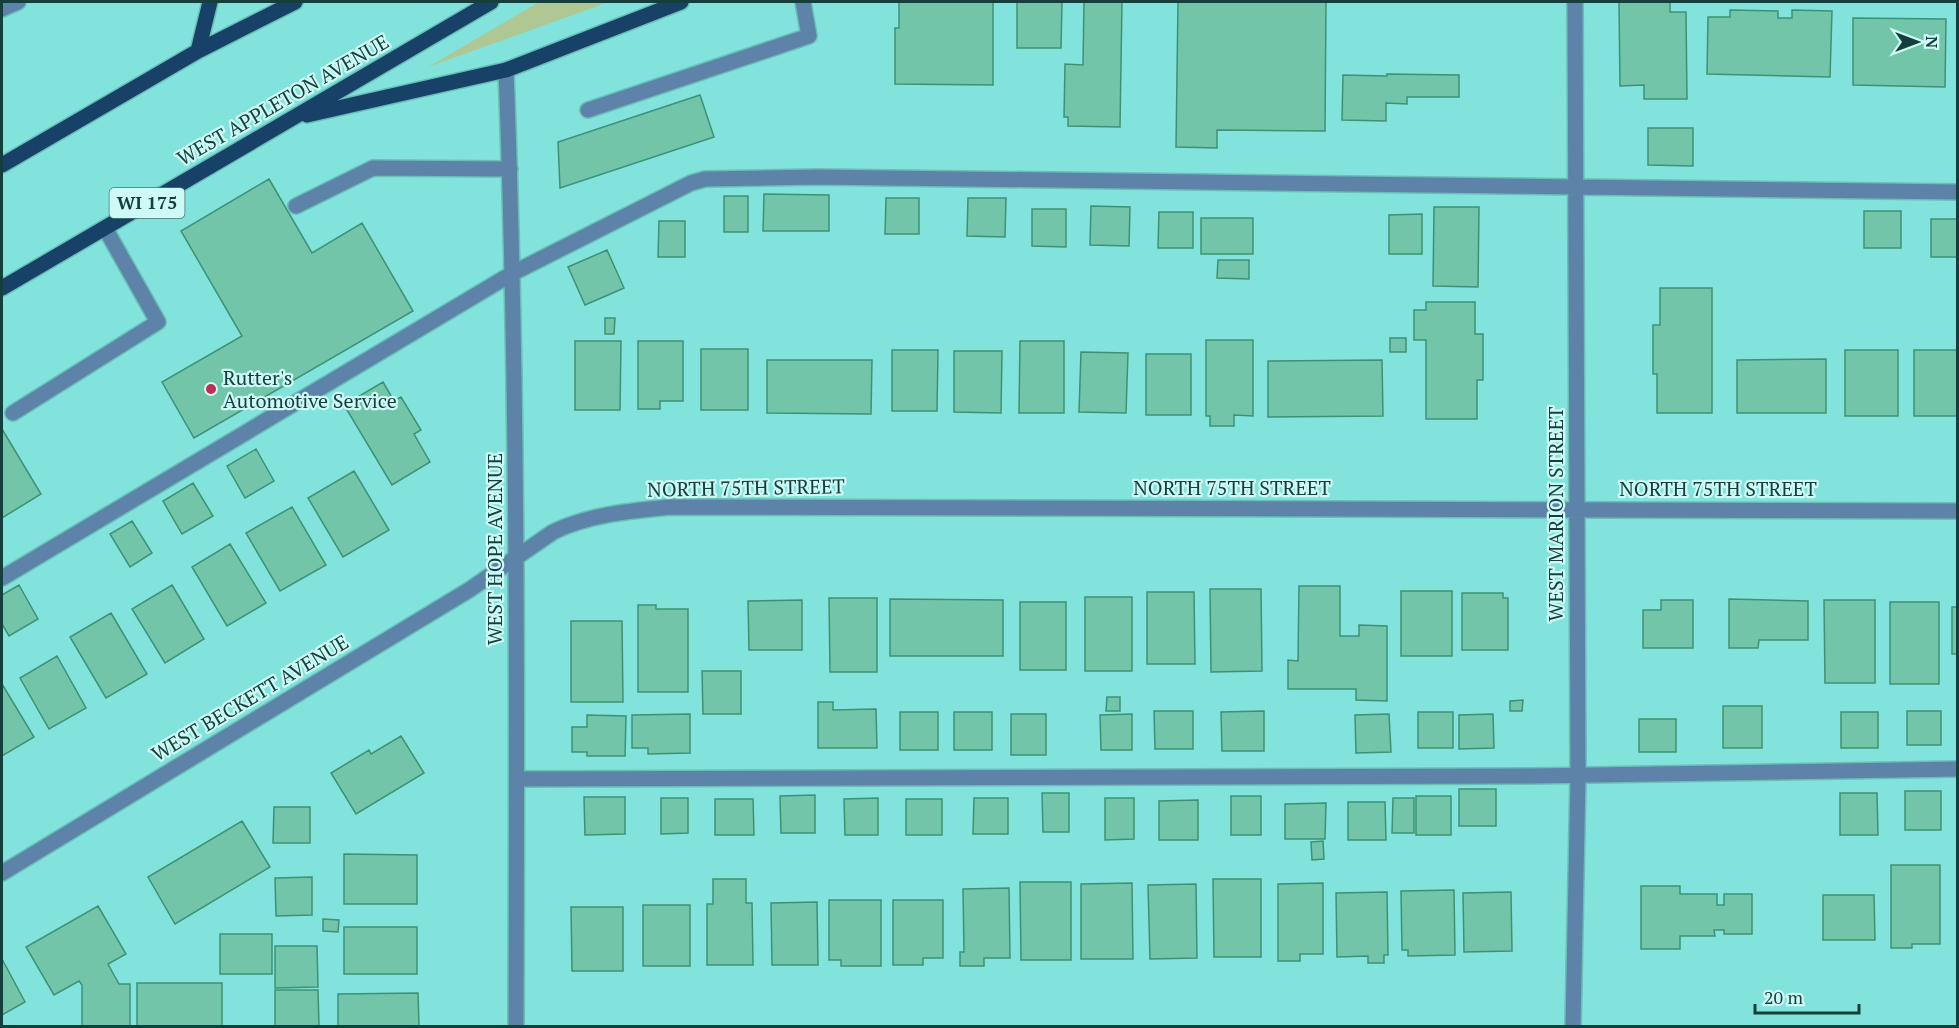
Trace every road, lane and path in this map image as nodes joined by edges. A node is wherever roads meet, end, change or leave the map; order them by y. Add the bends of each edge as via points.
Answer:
1 (18, 2) edge
2 (210, 2) edge
3 (295, 2) edge
4 (491, 2) edge
5 (681, 2) edge
6 (803, 2) edge
7 (1575, 2) edge
8 (2, 9) edge
9 (198, 51) junction
10 (506, 70) junction
11 (588, 110) dead end
12 (292, 119) junction
13 (2, 165) edge
14 (510, 169) junction
15 (1576, 188) junction
16 (1958, 192) edge
17 (296, 206) dead end
18 (105, 228) junction
19 (513, 273) junction
20 (3, 285) edge
21 (13, 413) dead end
22 (1577, 510) junction
23 (1958, 511) edge
24 (518, 557) junction
25 (2, 578) edge
26 (1958, 769) edge
27 (1578, 776) junction
28 (517, 778) junction
29 (2, 873) edge
30 (516, 1026) edge
31 (1574, 1026) edge

1 - 8 street
2 - 9 main road
3 - 9 main road
4 - 12 main road, WEST APPLETON AVENUE / WI 175
5 - 10 main road
6 - 11 street via 810,36
7 - 15 street, WEST MARION STREET
9 - 13 main road
10 - 12 main road
10 - 14 street, WEST HOPE AVENUE
12 - 18 main road, WEST APPLETON AVENUE / WI 175
14 - 17 street via 373,168
14 - 19 street, WEST HOPE AVENUE
15 - 16 street
15 - 19 street via 718,177 692,183
15 - 22 street, WEST MARION STREET
18 - 20 main road, WEST APPLETON AVENUE / WI 175
18 - 21 street via 158,322
19 - 24 street, WEST HOPE AVENUE
19 - 25 street
22 - 23 street, NORTH 75TH STREET
22 - 24 street, NORTH 75TH STREET via 671,507 613,513 568,525
22 - 27 street, WEST MARION STREET
24 - 28 street, WEST HOPE AVENUE
24 - 29 street, WEST BECKETT AVENUE
26 - 27 street
27 - 28 street
27 - 31 street, WEST MARION STREET
28 - 30 street, WEST HOPE AVENUE

